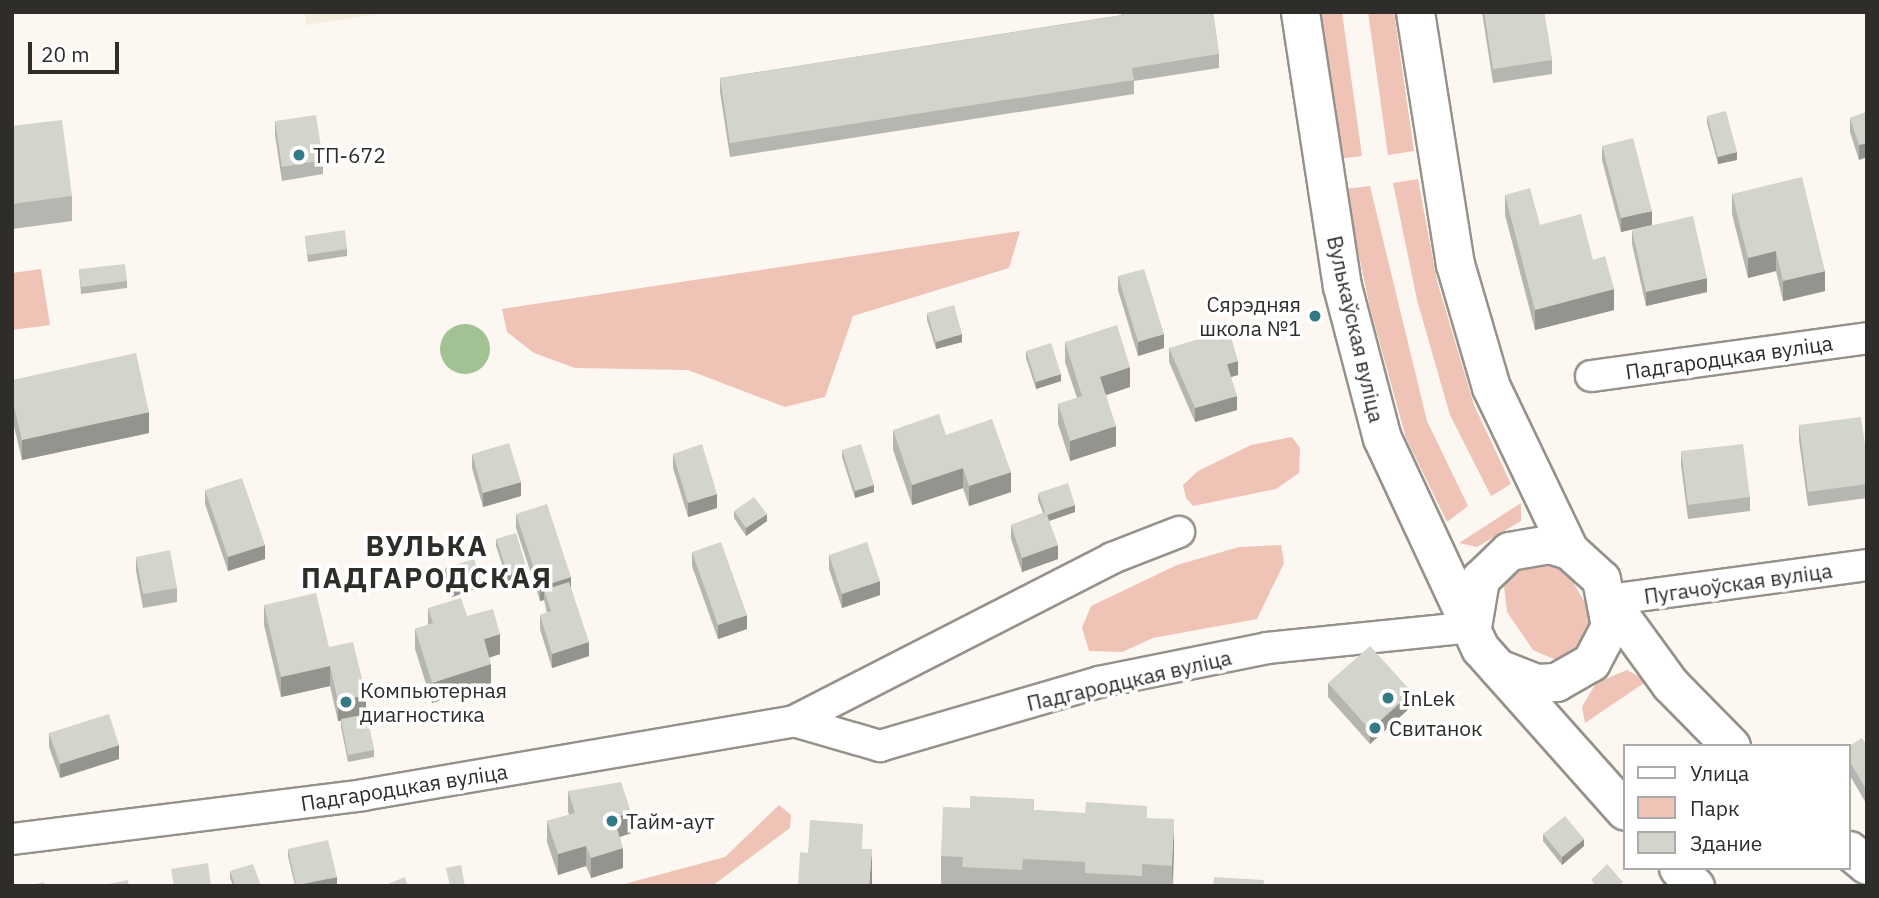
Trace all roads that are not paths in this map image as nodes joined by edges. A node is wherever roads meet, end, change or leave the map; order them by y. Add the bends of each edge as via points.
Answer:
1 (1300, 12) edge
2 (1415, 12) edge
3 (1867, 338) edge
4 (1591, 376) dead end
5 (1179, 532) dead end
6 (1569, 550) junction
7 (1867, 565) edge
8 (1609, 600) junction
9 (1472, 627) junction
10 (1494, 666) junction
11 (794, 721) junction
12 (1729, 744) edge
13 (1624, 810) edge
14 (12, 839) edge
15 (1851, 852) edge
16 (1867, 865) edge
17 (1680, 870) edge
18 (1695, 886) edge

1 - 9 street, Вулькаўская вуліца via 1342,286 1382,438
2 - 6 street via 1455,264 1491,387
3 - 4 street, Падгародцкая вуліца
5 - 11 street, Падгародцкая вуліца via 1112,558
6 - 8 street via 1595,570
6 - 9 street via 1528,545 1492,563 1472,599
7 - 8 street, Пугачоўская вуліца
8 - 10 street via 1603,646 1575,674 1536,683
8 - 12 street via 1670,684
9 - 10 street, Вулькаўская вуліца
9 - 11 street, Падгародцкая вуліца via 1267,648 1099,682 880,746
10 - 13 street, Вулькаўская вуліца
11 - 14 street, Падгародцкая вуліца via 363,794
15 - 16 street
17 - 18 street

